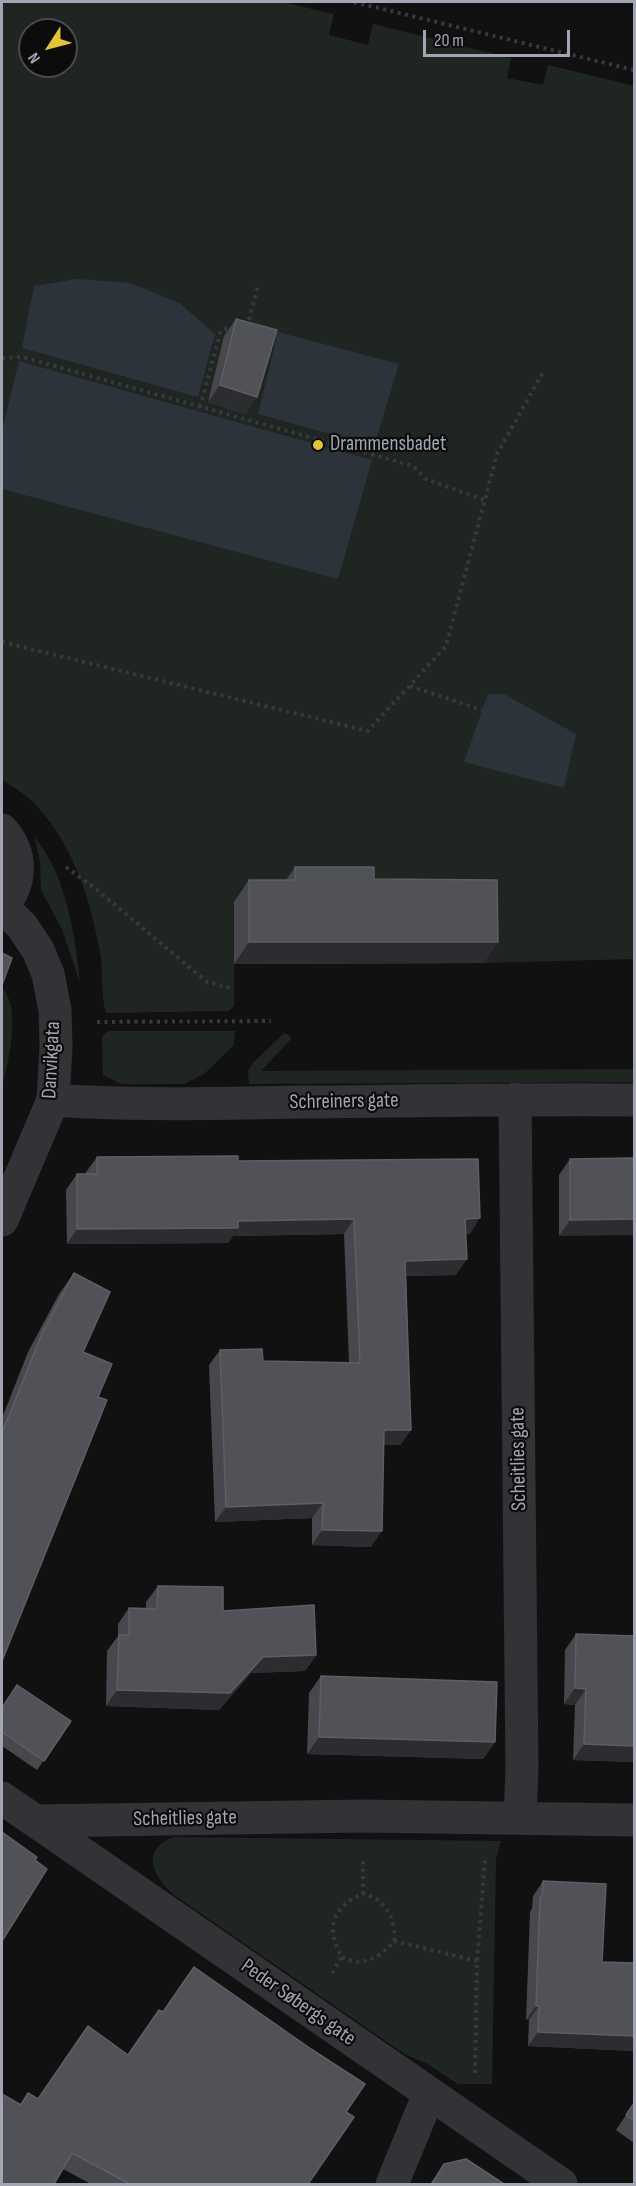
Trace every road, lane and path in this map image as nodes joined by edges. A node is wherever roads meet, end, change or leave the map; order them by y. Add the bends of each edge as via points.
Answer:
1 (354, 2) edge
2 (634, 70) edge
3 (258, 286) dead end
4 (246, 330) edge
5 (239, 333) edge
6 (2, 358) edge
7 (543, 372) dead end
8 (200, 407) junction
9 (484, 500) junction
10 (2, 642) edge
11 (410, 686) junction
12 (482, 710) dead end
13 (2, 830) edge
14 (66, 867) dead end
15 (2, 907) edge
16 (234, 989) dead end
17 (271, 1021) dead end
18 (96, 1022) dead end
19 (516, 1099) junction
20 (53, 1100) junction
21 (634, 1100) edge
22 (2, 1220) edge
23 (2, 1798) edge
24 (363, 1816) junction
25 (520, 1818) junction
26 (634, 1820) edge
27 (35, 1821) junction
28 (485, 1851) dead end
29 (363, 1894) junction
30 (394, 1941) junction
31 (342, 1957) junction
32 (477, 1961) junction
33 (307, 2010) junction
34 (474, 2077) dead end
35 (429, 2094) junction
36 (392, 2184) edge
37 (561, 2184) edge

1 - 2 path
3 - 4 path
5 - 8 path via 225,329 220,333
6 - 8 path via 22,357
7 - 9 path via 497,454
8 - 9 path via 413,466 426,479
9 - 11 path via 446,646
10 - 11 path via 368,731
11 - 12 path
13 - 15 street, Danvikgata via 18,861 18,878
14 - 16 path via 207,982
15 - 20 street, Danvikgata via 22,926 48,974 56,1028
17 - 18 path
19 - 20 street, Schreiners gate via 201,1105
19 - 21 street, Schreiners gate
19 - 25 street, Scheitlies gate
20 - 22 street, Danvikgata
23 - 27 street
24 - 25 street, Scheitlies gate
24 - 27 street, Scheitlies gate
24 - 29 path
25 - 26 street, Scheitlies gate
27 - 33 street, Peder Søbergs gate
28 - 32 path
29 - 30 path via 375,1898 392,1917
29 - 31 path via 348,1902 333,1919 333,1940
30 - 31 path via 369,1960 355,1962
30 - 32 path
31 - 33 path
32 - 34 path
33 - 35 street, Peder Søbergs gate
35 - 36 street
35 - 37 street, Peder Søbergs gate

